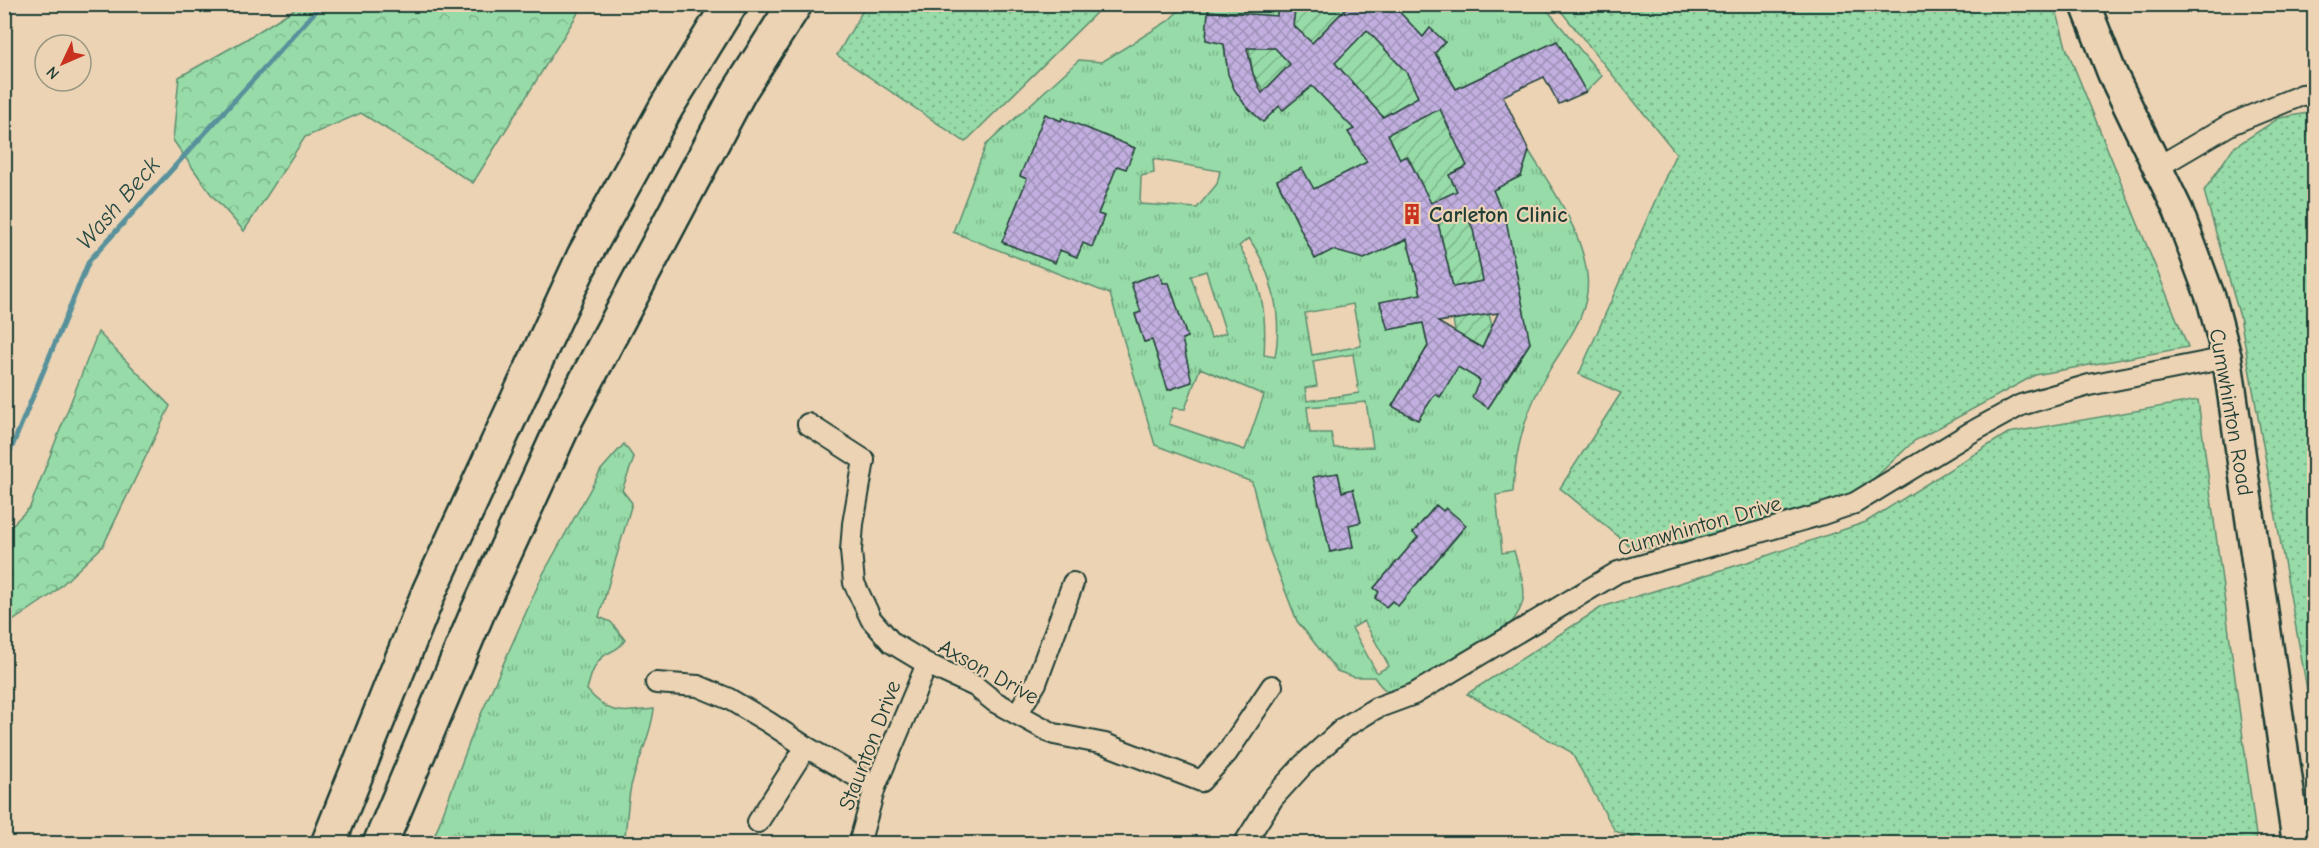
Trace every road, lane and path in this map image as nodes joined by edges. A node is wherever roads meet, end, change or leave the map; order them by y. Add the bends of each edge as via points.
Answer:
1 (730, 4) edge
2 (795, 4) edge
3 (2085, 4) edge
4 (2314, 94) edge
5 (2156, 168) junction
6 (2226, 358) junction
7 (808, 424) dead end
8 (1073, 583) dead end
9 (927, 664) junction
10 (656, 683) dead end
11 (1272, 686) dead end
12 (1017, 714) junction
13 (806, 747) junction
14 (875, 787) junction
15 (758, 822) dead end
16 (328, 843) edge
17 (380, 843) edge
18 (858, 843) edge
19 (1244, 843) edge
20 (2297, 843) edge

1 - 16 highway via 667,106 584,256 429,592
2 - 17 highway via 740,90 567,417 479,609
3 - 5 street, Cumwhinton Road
4 - 5 street via 2302,95 2231,124
5 - 6 street, Cumwhinton Road via 2178,210 2212,301
6 - 19 street, Cumwhinton Drive via 2089,385 2021,405 1855,503 1618,572 1414,694 1376,708 1345,727 1273,798
6 - 20 street, Cumwhinton Road
7 - 9 street, Axson Drive via 864,460 852,542 854,583 871,619 892,643
8 - 12 street via 1036,683
9 - 12 street, Axson Drive via 975,686
9 - 14 street, Staunton Drive
10 - 13 street via 698,686 768,722
11 - 12 street, Axson Drive via 1227,753 1201,781 1105,744 1054,734
13 - 14 street
13 - 15 street
14 - 18 street, Staunton Drive

